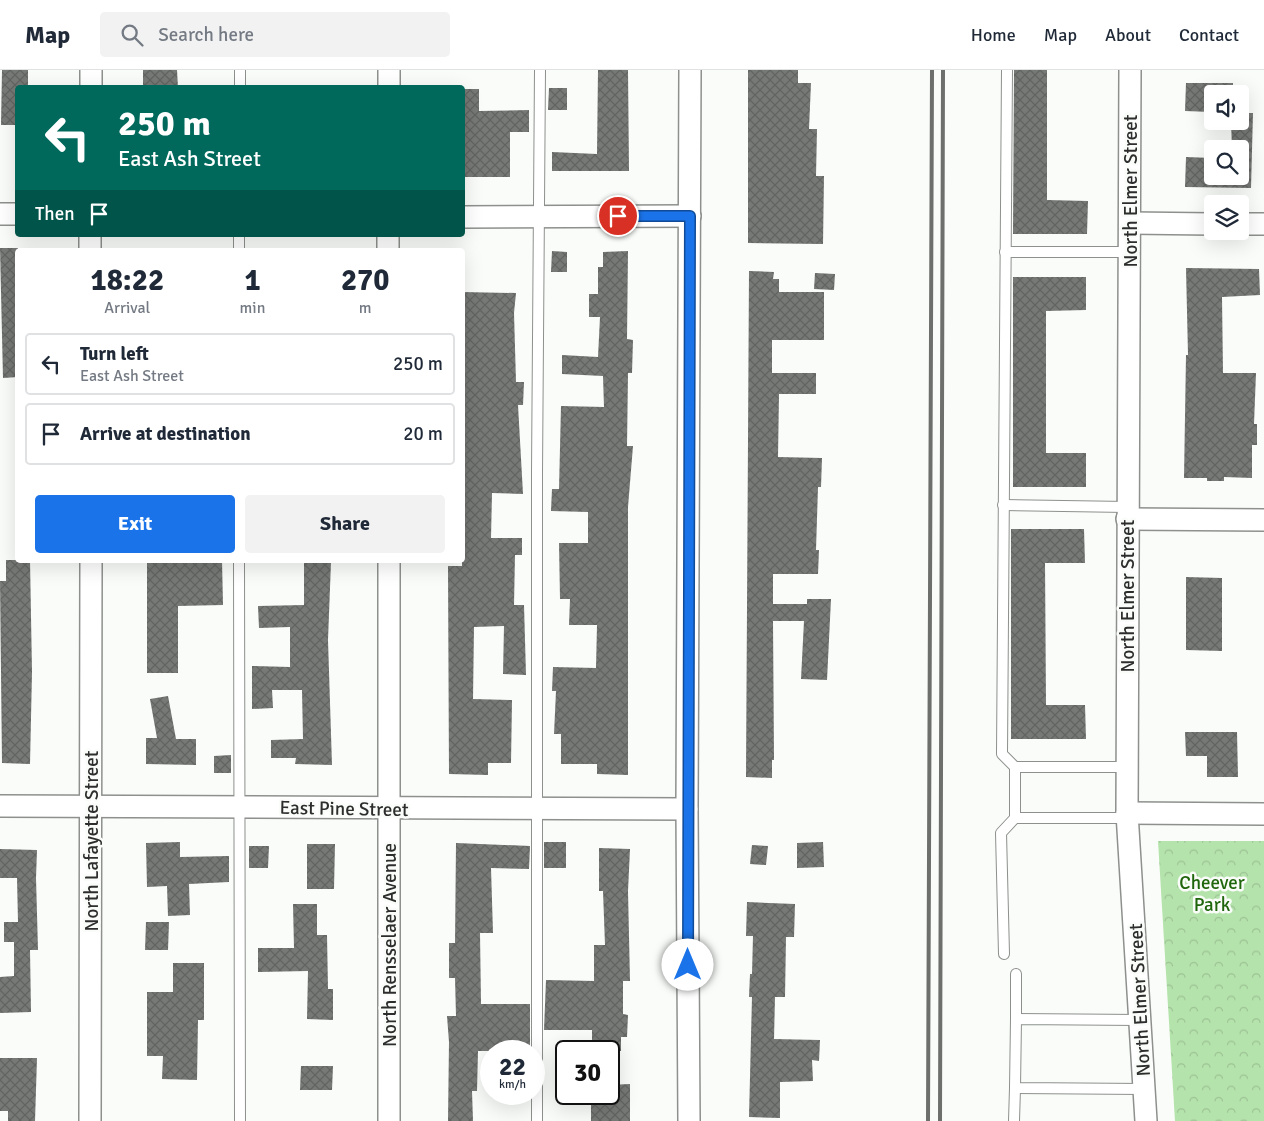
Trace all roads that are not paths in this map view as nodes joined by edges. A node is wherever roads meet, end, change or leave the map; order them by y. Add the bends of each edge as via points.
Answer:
1 (91, 70) edge
2 (240, 70) edge
3 (389, 70) edge
4 (540, 70) edge
5 (690, 70) edge
6 (1007, 70) edge
7 (1130, 70) edge
8 (91, 85) edge
9 (240, 85) edge
10 (389, 85) edge
11 (0, 214) edge
12 (15, 214) edge
13 (540, 216) junction
14 (690, 216) junction
15 (465, 218) edge
16 (1130, 223) junction
17 (1204, 224) edge
18 (1249, 224) edge
19 (1264, 224) edge
20 (1006, 252) junction
21 (1130, 252) junction
22 (1003, 505) junction
23 (1127, 513) junction
24 (1264, 520) edge
25 (91, 563) edge
26 (240, 563) edge
27 (389, 563) edge
28 (1015, 767) junction
29 (1127, 767) junction
30 (0, 806) edge
31 (91, 806) junction
32 (240, 807) junction
33 (389, 808) junction
34 (687, 809) junction
35 (539, 810) junction
36 (1264, 814) edge
37 (1127, 815) junction
38 (1014, 818) junction
39 (1004, 954) dead end
40 (1016, 974) dead end
41 (1016, 1019) junction
42 (1140, 1020) junction
43 (1015, 1088) junction
44 (1144, 1089) junction
45 (90, 1121) edge
46 (240, 1121) edge
47 (389, 1121) edge
48 (537, 1121) edge
49 (689, 1121) edge
50 (1014, 1121) edge
51 (1146, 1121) edge

1 - 8 street
2 - 9 lane
3 - 10 street
4 - 13 lane
5 - 14 street
6 - 20 lane
7 - 16 street, North Elmer Street
11 - 12 street
13 - 14 street
13 - 15 street
13 - 35 lane via 537,473
14 - 34 street
16 - 17 street
16 - 21 street, North Elmer Street
18 - 19 street
20 - 21 lane
20 - 22 lane
21 - 23 street, North Elmer Street
22 - 23 lane
22 - 28 lane via 1002,754
23 - 24 street
23 - 29 street, North Elmer Street
25 - 31 street, North Lafayette Street
26 - 32 lane
27 - 33 street, North Rensselaer Avenue
28 - 29 lane
28 - 38 lane
29 - 37 street, North Elmer Street
30 - 31 street, East Pine Street
31 - 32 street, East Pine Street
31 - 45 street, North Lafayette Street
32 - 33 street, East Pine Street
32 - 46 lane
33 - 35 street, East Pine Street
33 - 47 street, North Rensselaer Avenue
34 - 35 street, East Pine Street
34 - 49 street
35 - 48 lane
36 - 37 street
37 - 38 lane
37 - 42 street, North Elmer Street
38 - 39 lane via 1001,833
40 - 41 lane
41 - 42 lane
41 - 43 lane
42 - 44 street, North Elmer Street
43 - 44 lane
43 - 50 lane
44 - 51 street, North Elmer Street

